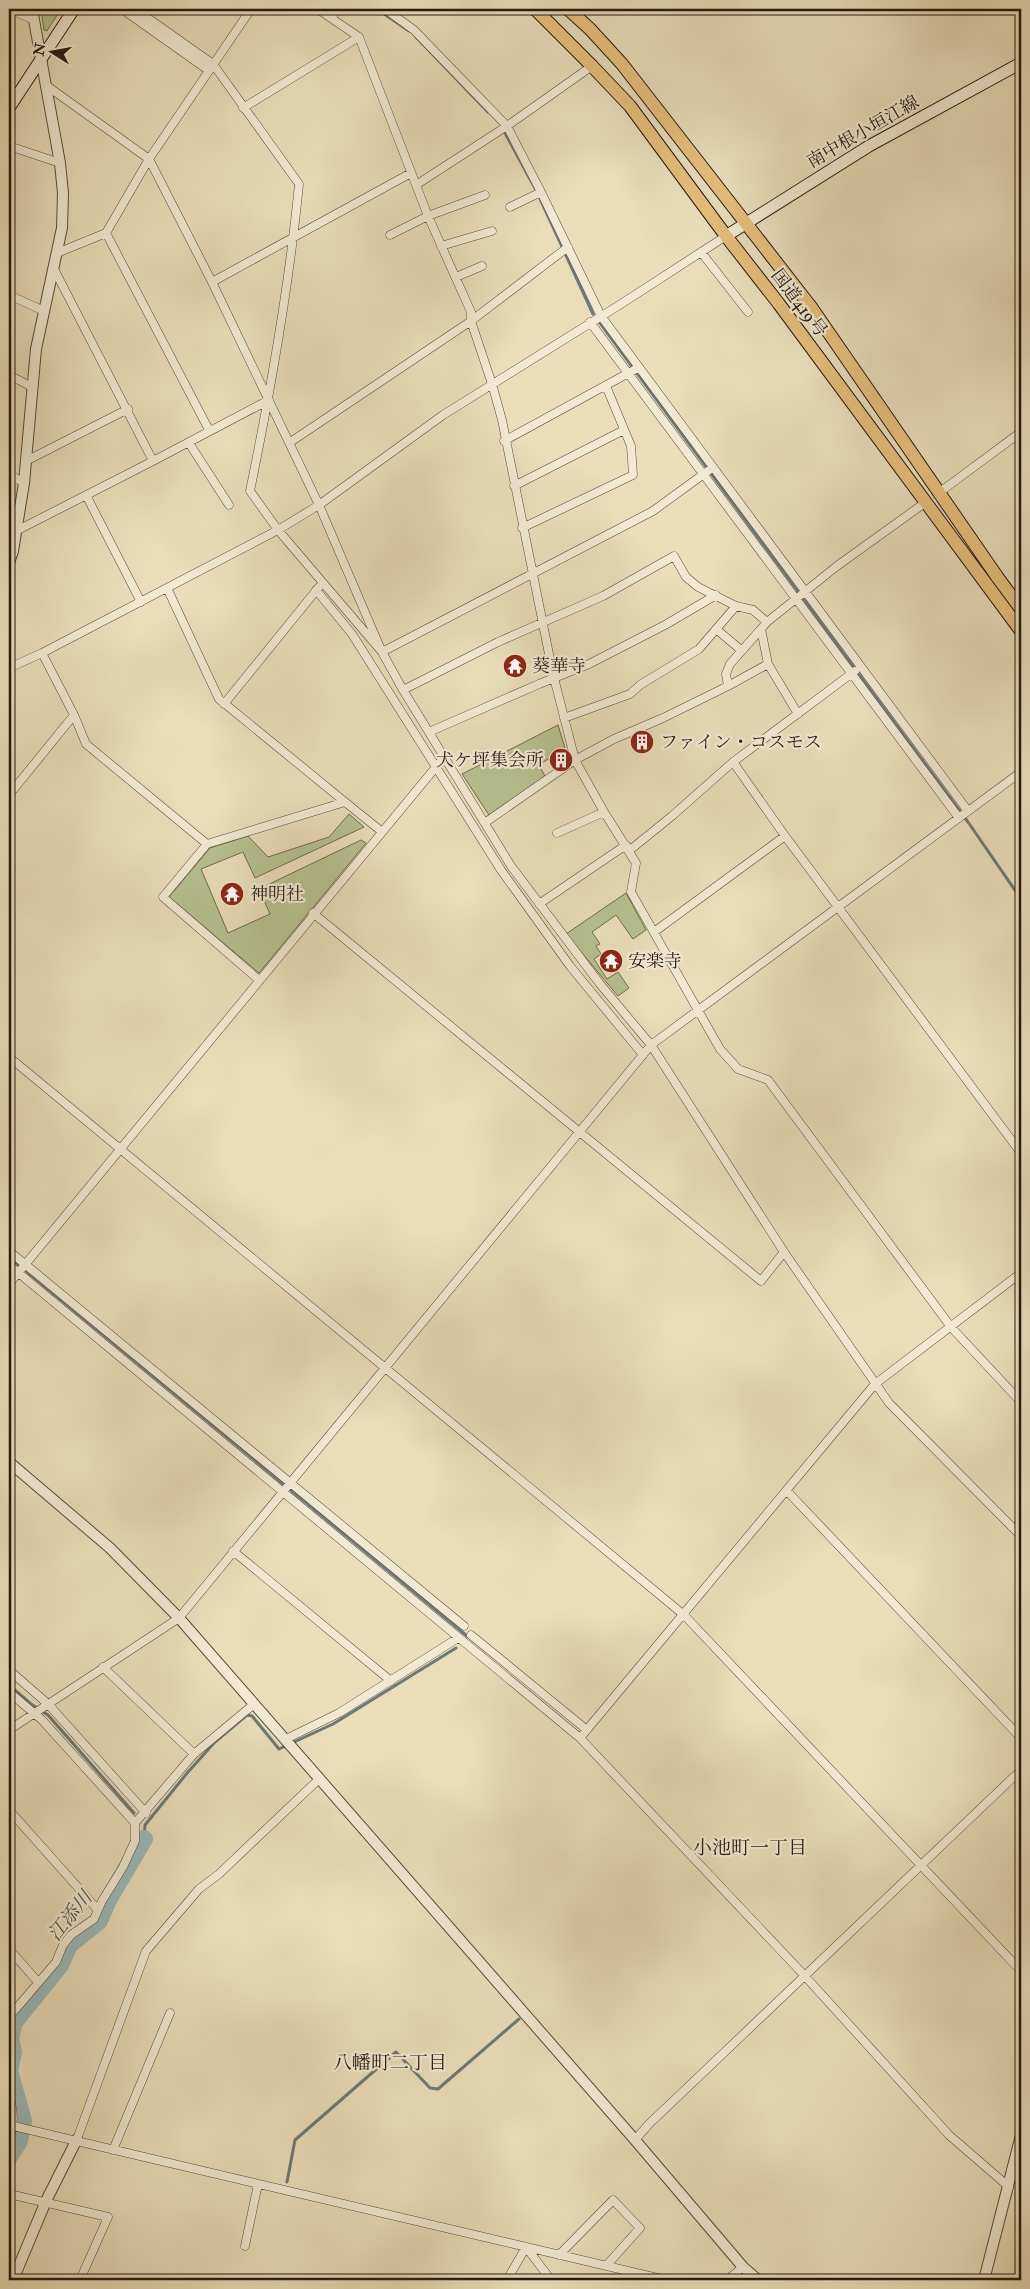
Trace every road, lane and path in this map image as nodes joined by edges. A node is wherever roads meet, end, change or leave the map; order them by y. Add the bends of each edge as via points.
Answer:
1 (9, 9) edge
2 (32, 9) edge
3 (74, 9) edge
4 (122, 9) edge
5 (135, 9) edge
6 (251, 9) edge
7 (318, 9) edge
8 (337, 9) edge
9 (384, 9) edge
10 (534, 9) edge
11 (568, 9) edge
12 (331, 18) junction
13 (34, 20) junction
14 (359, 37) junction
15 (40, 61) junction
16 (1021, 63) edge
17 (592, 66) junction
18 (210, 67) junction
19 (47, 86) junction
20 (9, 108) edge
21 (244, 108) junction
22 (506, 126) junction
23 (9, 146) edge
24 (148, 159) junction
25 (60, 163) junction
26 (411, 173) junction
27 (416, 185) junction
28 (541, 193) junction
29 (485, 195) dead end
30 (510, 207) dead end
31 (428, 216) junction
32 (745, 224) junction
33 (492, 231) dead end
34 (106, 232) junction
35 (390, 235) dead end
36 (294, 236) junction
37 (726, 236) junction
38 (441, 246) junction
39 (568, 247) junction
40 (701, 252) junction
41 (57, 253) junction
42 (482, 266) dead end
43 (54, 269) junction
44 (456, 277) junction
45 (212, 282) junction
46 (9, 295) edge
47 (44, 311) junction
48 (748, 312) dead end
49 (601, 316) junction
50 (471, 321) junction
51 (590, 322) junction
52 (634, 370) junction
53 (9, 376) edge
54 (492, 384) junction
55 (606, 386) junction
56 (32, 387) junction
57 (269, 400) junction
58 (128, 409) junction
59 (209, 430) junction
60 (624, 430) junction
61 (1021, 432) edge
62 (504, 441) junction
63 (189, 443) junction
64 (289, 443) junction
65 (154, 460) junction
66 (26, 461) junction
67 (712, 468) junction
68 (9, 474) edge
69 (704, 474) junction
70 (24, 483) junction
71 (514, 486) junction
72 (940, 492) junction
73 (86, 495) junction
74 (926, 502) junction
75 (229, 505) dead end
76 (319, 505) junction
77 (522, 528) junction
78 (278, 530) junction
79 (16, 531) junction
80 (9, 563) edge
81 (533, 573) junction
82 (322, 583) junction
83 (167, 588) junction
84 (316, 590) junction
85 (716, 595) junction
86 (800, 596) junction
87 (141, 602) junction
88 (736, 606) junction
89 (1021, 609) edge
90 (543, 621) junction
91 (767, 622) junction
92 (761, 628) junction
93 (716, 629) junction
94 (1021, 631) edge
95 (742, 650) junction
96 (382, 652) junction
97 (42, 653) junction
98 (768, 664) junction
99 (860, 667) junction
100 (9, 668) edge
101 (851, 673) junction
102 (554, 679) junction
103 (728, 686) junction
104 (403, 690) junction
105 (224, 704) junction
106 (798, 714) junction
107 (74, 715) junction
108 (564, 718) junction
109 (429, 732) junction
110 (445, 756) junction
111 (576, 760) junction
112 (732, 762) junction
113 (435, 767) junction
114 (1021, 772) edge
115 (9, 795) edge
116 (346, 802) junction
117 (968, 811) junction
118 (604, 812) junction
119 (959, 817) junction
120 (486, 822) junction
121 (382, 831) junction
122 (557, 833) dead end
123 (785, 836) junction
124 (207, 844) junction
125 (628, 848) junction
126 (539, 904) junction
127 (838, 907) junction
128 (313, 913) junction
129 (654, 932) junction
130 (259, 980) junction
131 (698, 1010) junction
132 (651, 1045) junction
133 (643, 1055) junction
134 (9, 1057) edge
135 (579, 1131) junction
136 (120, 1148) junction
137 (1021, 1153) edge
138 (9, 1252) edge
139 (784, 1252) junction
140 (9, 1265) edge
141 (24, 1265) junction
142 (18, 1272) junction
143 (1021, 1274) edge
144 (9, 1284) edge
145 (951, 1327) junction
146 (385, 1368) junction
147 (875, 1384) junction
148 (1021, 1402) edge
149 (9, 1462) edge
150 (285, 1487) junction
151 (787, 1491) junction
152 (1021, 1536) edge
153 (233, 1552) junction
154 (684, 1614) junction
155 (179, 1618) junction
156 (471, 1635) dead end
157 (457, 1636) junction
158 (103, 1667) junction
159 (9, 1670) edge
160 (391, 1681) junction
161 (9, 1692) edge
162 (254, 1704) junction
163 (47, 1705) junction
164 (33, 1713) junction
165 (9, 1730) edge
166 (587, 1730) junction
167 (580, 1738) junction
168 (1021, 1738) edge
169 (286, 1739) junction
170 (194, 1754) junction
171 (1021, 1770) edge
172 (320, 1778) junction
173 (9, 1810) edge
174 (146, 1813) junction
175 (135, 1823) junction
176 (920, 1865) junction
177 (98, 1910) junction
178 (9, 1949) edge
179 (1021, 1971) edge
180 (804, 1974) junction
181 (38, 1982) junction
182 (170, 2013) dead end
183 (9, 2017) edge
184 (9, 2094) edge
185 (12, 2125) edge
186 (1021, 2135) edge
187 (9, 2139) edge
188 (77, 2139) junction
189 (635, 2140) junction
190 (112, 2150) junction
191 (258, 2184) junction
192 (1009, 2187) junction
193 (9, 2194) edge
194 (46, 2202) junction
195 (245, 2246) dead end
196 (526, 2247) junction
197 (559, 2256) junction
198 (606, 2266) junction
199 (13, 2267) edge
200 (742, 2267) junction
201 (13, 2280) edge
202 (80, 2280) edge
203 (506, 2280) edge
204 (551, 2280) edge
205 (666, 2280) edge
206 (727, 2280) edge
207 (758, 2280) edge
208 (984, 2280) edge

1 - 13 street
2 - 13 street
3 - 15 main road
4 - 18 street
5 - 18 street
6 - 18 street
7 - 12 street
8 - 12 street
9 - 22 street via 414,30
10 - 17 highway, 国道419号
11 - 32 highway, 国道419号 via 622,64
12 - 14 street
13 - 15 street
14 - 21 street
14 - 26 street
15 - 19 street
15 - 20 main road
16 - 32 main road, 南中根小垣江線 via 869,146
17 - 22 street
17 - 37 highway, 国道419号 via 630,106
18 - 21 street
18 - 24 street
19 - 24 street
19 - 25 street
21 - 36 street via 299,184
22 - 27 street
22 - 28 street
23 - 25 street
24 - 34 street
24 - 45 street
25 - 41 street via 63,200
26 - 27 street
26 - 36 street
27 - 31 street
28 - 30 street
28 - 39 street
29 - 31 street
31 - 35 street
31 - 38 street
32 - 37 main road, 南中根小垣江線
32 - 72 highway, 国道419号 via 811,307
33 - 38 street
34 - 41 street
34 - 59 street
36 - 45 street
36 - 57 street
37 - 40 street
37 - 74 highway, 国道419号
38 - 44 street
39 - 49 street
39 - 50 street
40 - 48 street
40 - 49 street
41 - 43 street
42 - 44 street
43 - 47 street
43 - 58 street
44 - 50 street via 471,312
45 - 57 street
46 - 47 street
47 - 56 street
49 - 51 street
49 - 52 street
50 - 54 street
50 - 64 street
51 - 52 street
51 - 54 street
52 - 55 street
52 - 67 street
52 - 69 street
53 - 56 street
54 - 62 street
54 - 76 street via 443,415
55 - 60 street
55 - 62 street
56 - 66 street
57 - 59 street
57 - 64 street
57 - 78 street via 250,492
58 - 65 street
58 - 66 street
59 - 63 street
60 - 71 street
60 - 77 street via 631,446 633,475
61 - 72 street
62 - 71 street
63 - 65 street
63 - 75 street
64 - 76 street
65 - 73 street
66 - 70 street
67 - 69 street
67 - 86 street
68 - 70 street
69 - 81 street via 653,511
69 - 86 street
70 - 79 street
71 - 77 street
72 - 89 highway, 国道419号
73 - 79 street
73 - 87 street
74 - 86 street
74 - 94 highway, 国道419号
76 - 78 street
76 - 96 street
77 - 81 street
78 - 82 street
78 - 83 street
79 - 80 street
81 - 90 street
81 - 96 street
82 - 84 street
82 - 96 street
83 - 87 street
83 - 105 street
84 - 105 street
84 - 113 street via 352,634
85 - 88 street
85 - 90 street via 686,577 674,556 603,596
85 - 102 street via 620,649
86 - 91 street
86 - 99 street
86 - 101 street
87 - 97 street
88 - 91 street via 752,610
88 - 93 street
90 - 102 street
90 - 104 street
91 - 92 street
92 - 95 street
92 - 98 street
93 - 95 street
93 - 108 street via 699,649 630,694
95 - 103 street via 726,674
96 - 104 street
97 - 100 street
97 - 107 street
98 - 103 street
98 - 106 street
99 - 101 street
99 - 117 street
101 - 106 street
101 - 119 street
102 - 108 street
102 - 109 street
103 - 111 street
104 - 109 street
105 - 116 street
106 - 112 street
107 - 115 street
107 - 124 street via 86,744
108 - 111 street
109 - 110 street
110 - 113 street
110 - 120 street
111 - 118 street
111 - 120 street
112 - 123 street
112 - 125 street via 672,816
113 - 121 street
113 - 133 street via 530,911
114 - 117 street
116 - 121 street
116 - 124 street
117 - 119 street
118 - 122 street
118 - 125 street
119 - 127 street
120 - 126 street
121 - 128 street
123 - 127 street
123 - 129 street
124 - 130 street via 163,897
125 - 126 street
125 - 129 street via 636,863 631,892
126 - 132 street
127 - 131 street
127 - 137 street
128 - 130 street
128 - 135 street
129 - 131 street
130 - 136 street
131 - 132 street
131 - 145 street via 720,1049 738,1069 768,1080
132 - 133 street
132 - 139 street
133 - 135 street
134 - 136 street
135 - 139 street via 761,1281
135 - 146 street
136 - 141 street
136 - 146 street
138 - 141 street
139 - 147 street
140 - 142 street
141 - 142 street
141 - 150 street
142 - 144 street
142 - 150 street
143 - 145 street
145 - 147 street
145 - 148 street
146 - 150 street
146 - 154 street
147 - 151 street
147 - 152 street via 889,1403
149 - 155 street via 110,1548
150 - 153 street
150 - 157 street
150 - 157 street via 464,1627
151 - 154 street
151 - 168 street
153 - 155 street
153 - 160 street
154 - 166 street
154 - 176 street
155 - 158 street
155 - 162 street
156 - 166 street
157 - 160 street
157 - 167 street
158 - 163 street
158 - 170 street
159 - 163 street
160 - 169 street via 339,1713
161 - 164 street
162 - 169 street
162 - 170 street
163 - 164 street
163 - 174 street
164 - 165 street
164 - 175 street
166 - 167 street
167 - 180 street
169 - 172 street
170 - 174 street
171 - 176 street
172 - 188 street via 199,1889 146,1951
172 - 189 street
173 - 177 street
174 - 175 street
175 - 177 street via 135,1841
176 - 179 street
176 - 180 street
177 - 181 street via 94,1919 63,1945 56,1962
178 - 181 street
180 - 189 street
180 - 192 street via 949,2136
181 - 183 street
182 - 190 street
184 - 185 street via 14,2112
185 - 187 street
185 - 188 street
186 - 192 street
188 - 190 street
188 - 194 street
189 - 200 street
190 - 191 street
191 - 195 street
191 - 196 street
192 - 208 street
193 - 194 street
194 - 199 street
194 - 202 street via 108,2217
196 - 197 street
196 - 203 street
196 - 204 street
197 - 198 street
197 - 198 street via 613,2200 640,2228
198 - 205 street
199 - 201 street
200 - 206 street
200 - 207 street

